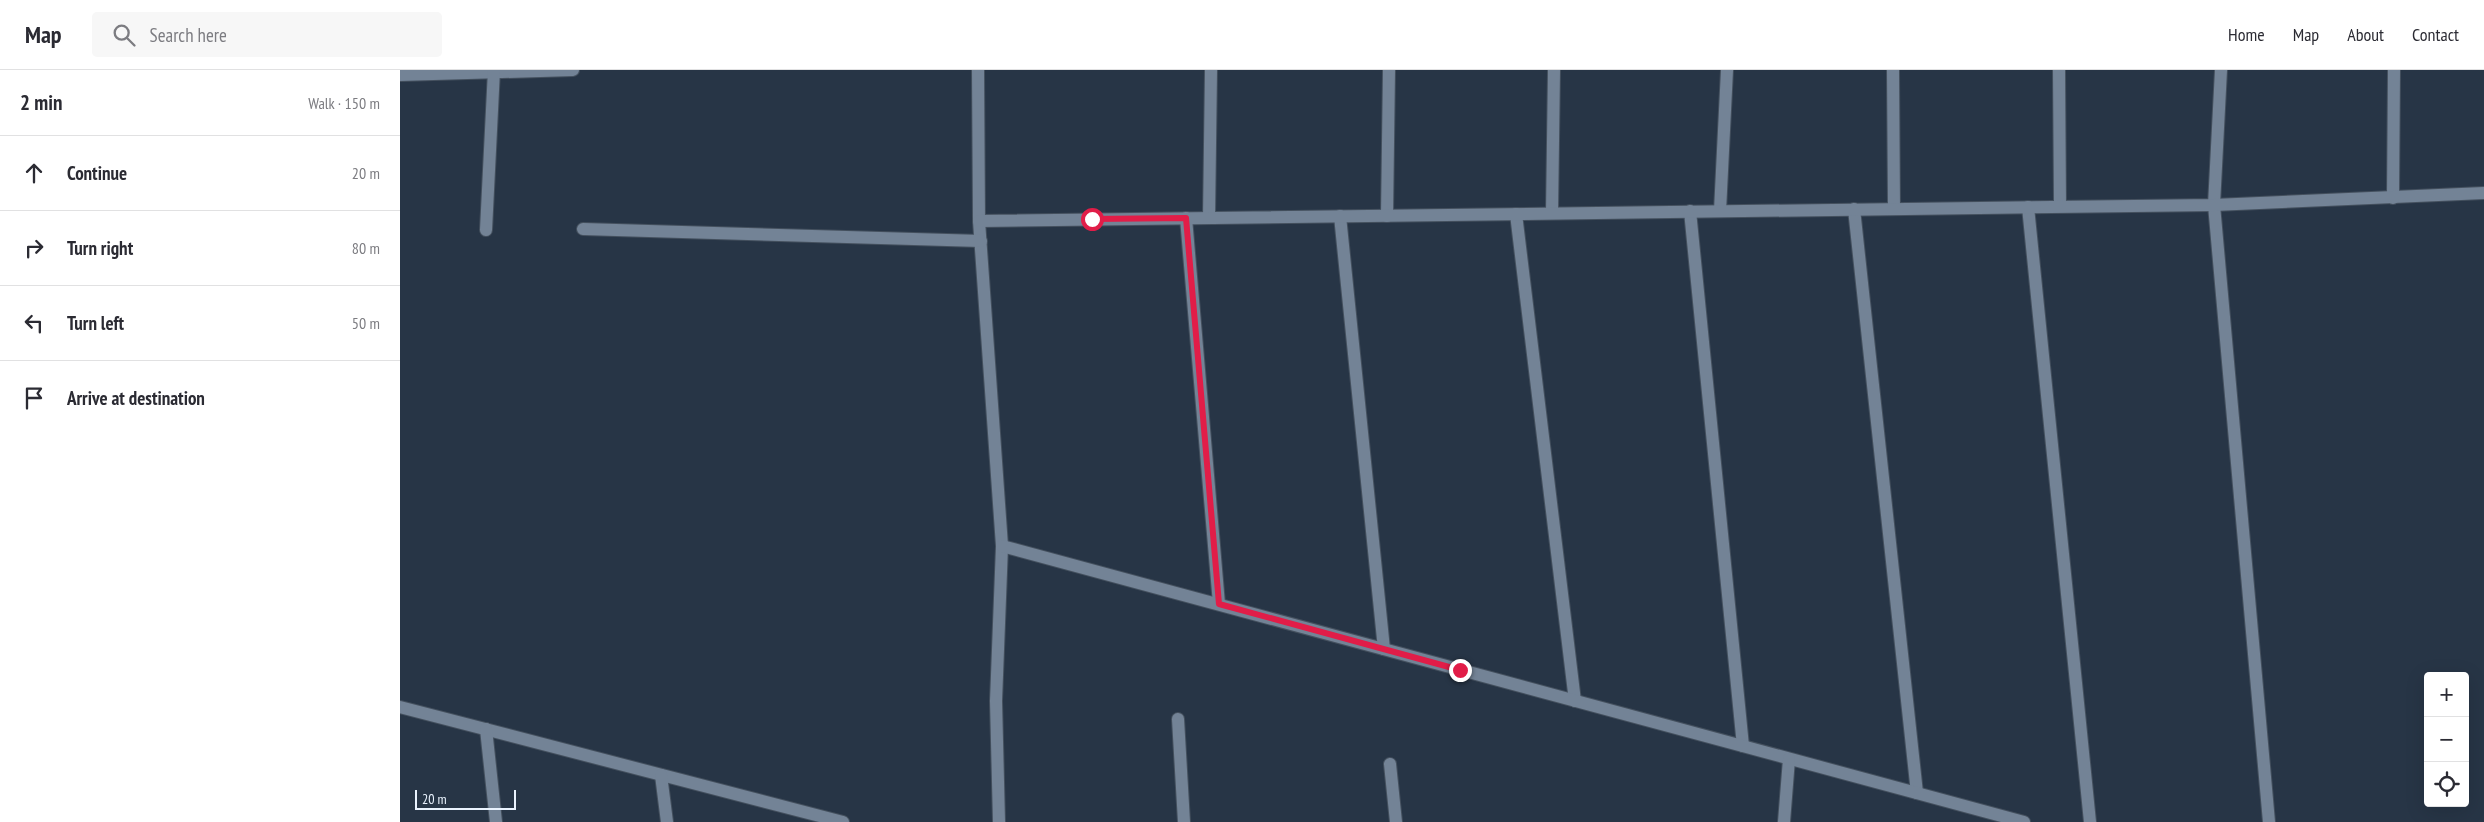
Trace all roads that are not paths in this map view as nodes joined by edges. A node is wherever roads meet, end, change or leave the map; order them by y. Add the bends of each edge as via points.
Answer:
1 (573, 70) edge
2 (978, 70) edge
3 (1211, 70) edge
4 (1389, 70) edge
5 (1554, 70) edge
6 (1726, 70) edge
7 (1893, 70) edge
8 (2059, 70) edge
9 (2221, 70) edge
10 (2394, 70) edge
11 (494, 71) edge
12 (400, 75) edge
13 (2484, 194) edge
14 (2393, 198) junction
15 (2214, 205) junction
16 (2060, 206) junction
17 (2028, 207) junction
18 (1854, 209) junction
19 (1894, 209) junction
20 (1690, 211) junction
21 (1720, 211) junction
22 (1552, 213) junction
23 (1516, 214) junction
24 (1340, 216) junction
25 (1387, 216) junction
26 (1186, 218) junction
27 (1209, 218) junction
28 (979, 221) junction
29 (583, 229) dead end
30 (486, 230) dead end
31 (981, 241) junction
32 (1002, 546) junction
33 (1219, 604) junction
34 (1384, 649) junction
35 (1575, 701) junction
36 (400, 707) edge
37 (1178, 719) dead end
38 (486, 730) junction
39 (1743, 746) junction
40 (1789, 759) junction
41 (1390, 764) dead end
42 (661, 775) junction
43 (1917, 793) junction
44 (839, 821) edge
45 (496, 822) edge
46 (667, 822) edge
47 (999, 822) edge
48 (1184, 822) edge
49 (1396, 822) edge
50 (1784, 822) edge
51 (2024, 822) edge
52 (2090, 822) edge
53 (2269, 822) edge

1 - 11 street
2 - 28 street
3 - 27 street
4 - 25 street
5 - 22 street
6 - 21 street
7 - 19 street
8 - 16 street
9 - 15 street
10 - 14 street
11 - 12 street
11 - 30 street
13 - 14 street
14 - 15 street
15 - 16 street
15 - 53 street
16 - 17 street
17 - 19 street
17 - 52 street
18 - 19 street
18 - 21 street
18 - 43 street
20 - 21 street
20 - 22 street
20 - 39 street
22 - 23 street
23 - 25 street
23 - 35 street
24 - 25 street
24 - 27 street
24 - 34 street
26 - 27 street
26 - 28 street
26 - 33 street
28 - 31 street
29 - 31 street
31 - 32 street
32 - 33 street
32 - 47 street via 996,701
33 - 34 street
34 - 35 street
35 - 39 street
36 - 38 street
37 - 48 street
38 - 42 street
38 - 45 street
39 - 40 street
40 - 43 street
40 - 50 street
41 - 49 street
42 - 44 street
42 - 46 street
43 - 51 street

